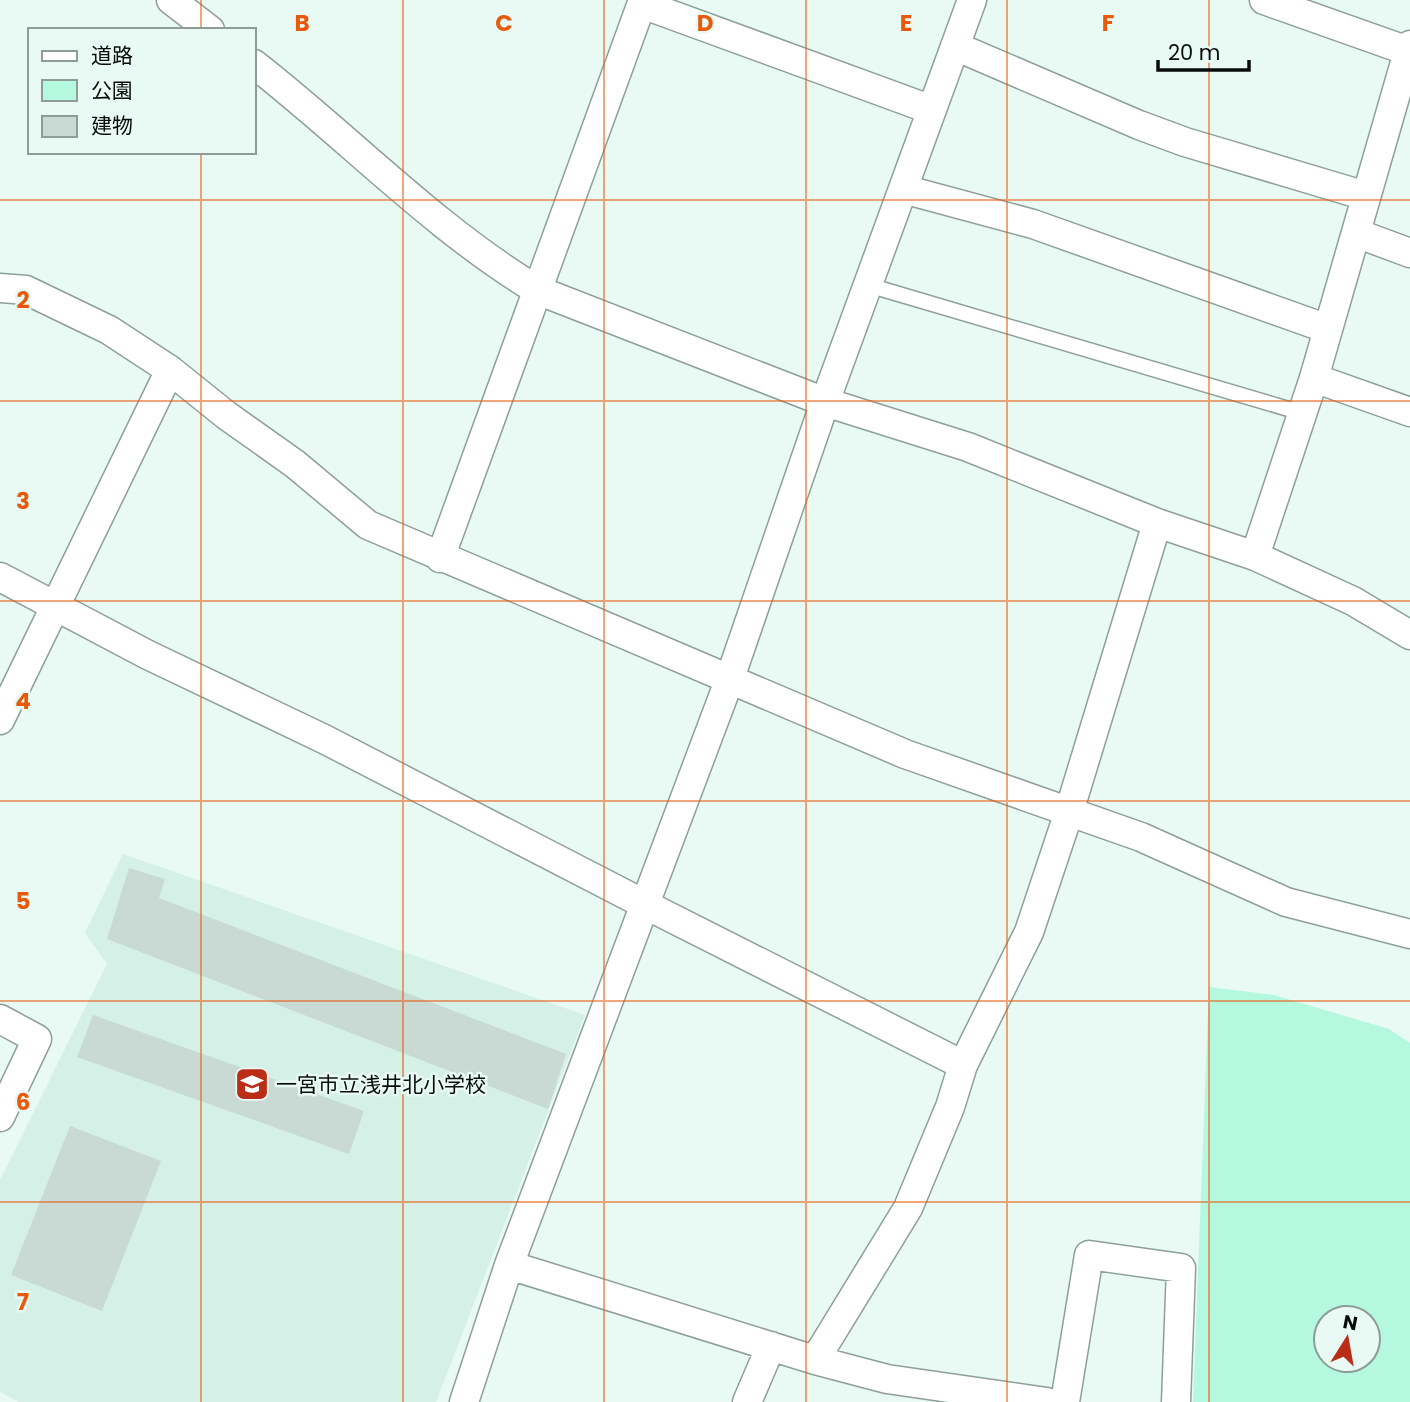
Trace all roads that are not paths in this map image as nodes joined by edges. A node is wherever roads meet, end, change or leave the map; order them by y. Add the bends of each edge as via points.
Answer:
1 (171, 0) edge
2 (972, 0) edge
3 (1264, 0) edge
4 (643, 2) edge
5 (207, 28) edge
6 (955, 46) junction
7 (1409, 48) edge
8 (256, 66) edge
9 (1403, 99) edge
10 (932, 110) junction
11 (903, 188) junction
12 (1366, 196) junction
13 (1356, 233) junction
14 (1410, 253) edge
15 (868, 285) junction
16 (0, 289) edge
17 (537, 290) junction
18 (1328, 329) junction
19 (170, 370) junction
20 (1314, 378) junction
21 (825, 402) junction
22 (1410, 412) edge
23 (1302, 413) junction
24 (1157, 523) junction
25 (1255, 556) junction
26 (440, 558) junction
27 (0, 577) edge
28 (57, 607) junction
29 (1410, 635) edge
30 (729, 681) junction
31 (0, 720) edge
32 (1069, 812) junction
33 (646, 905) junction
34 (1410, 934) edge
35 (0, 1019) edge
36 (962, 1065) junction
37 (0, 1118) edge
38 (509, 1265) junction
39 (771, 1346) junction
40 (815, 1360) junction
41 (934, 1394) edge
42 (464, 1402) edge
43 (747, 1402) edge
44 (1048, 1402) edge
45 (1065, 1402) edge
46 (1176, 1402) edge

1 - 5 street
2 - 6 street
3 - 7 street
4 - 10 street
4 - 17 street
6 - 10 street
6 - 12 street via 1185,142
7 - 9 street
8 - 17 street via 386,177 502,269
9 - 12 street
10 - 11 street
11 - 15 street
11 - 18 street via 1033,223
12 - 13 street
13 - 14 street
13 - 18 street
15 - 21 street
15 - 23 lane
16 - 19 street via 26,290 109,330
17 - 21 street
17 - 26 street
18 - 20 street
19 - 26 street via 368,525
19 - 28 street
20 - 22 street
20 - 23 street
21 - 24 street via 968,447
21 - 30 street
23 - 25 street
24 - 25 street
24 - 32 street
25 - 29 street via 1353,601
26 - 30 street
27 - 28 street
28 - 31 street
28 - 33 street via 324,738
30 - 32 street via 905,754
30 - 33 street
32 - 34 street via 1141,837 1286,902
32 - 36 street via 1029,932
33 - 36 street
33 - 38 street
35 - 37 street via 37,1039
36 - 40 street via 950,1107 908,1208
38 - 39 street
38 - 42 street
39 - 40 street
39 - 43 street
40 - 41 street
41 - 44 street
45 - 46 street via 1089,1255 1181,1268

